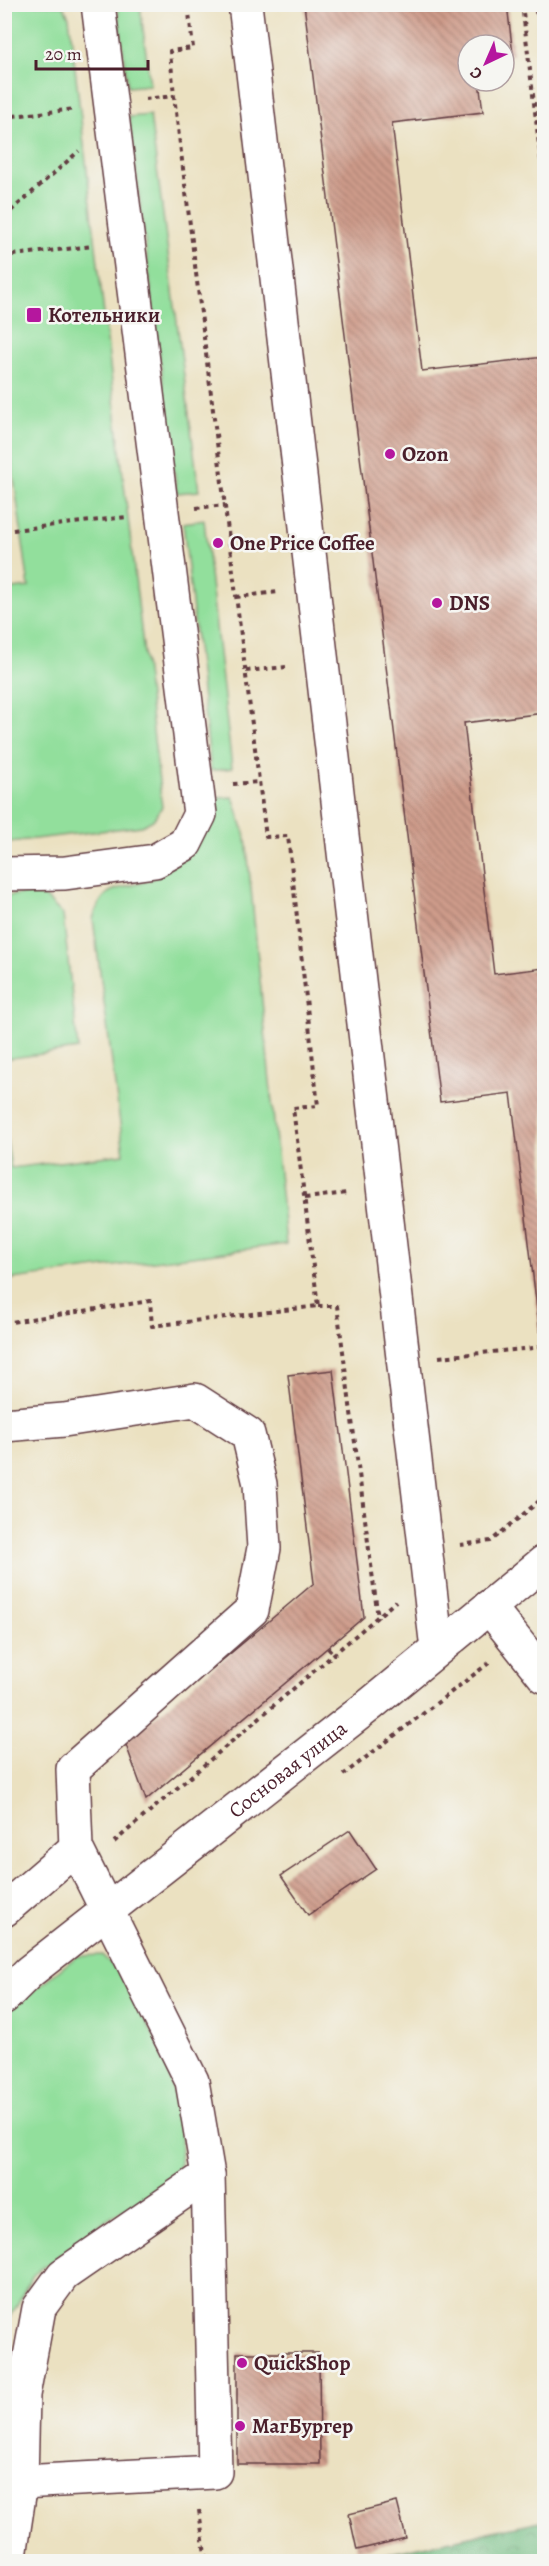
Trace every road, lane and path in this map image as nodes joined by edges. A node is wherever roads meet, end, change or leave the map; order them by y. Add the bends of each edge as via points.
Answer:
1 (98, 4) edge
2 (188, 4) edge
3 (245, 4) edge
4 (522, 4) edge
5 (530, 4) edge
6 (544, 23) edge
7 (84, 107) dead end
8 (4, 117) edge
9 (80, 150) dead end
10 (544, 186) edge
11 (4, 217) edge
12 (102, 245) dead end
13 (4, 256) edge
14 (133, 516) dead end
15 (4, 531) edge
16 (4, 874) edge
17 (318, 1306) junction
18 (4, 1323) edge
19 (4, 1425) edge
20 (544, 1497) edge
21 (544, 1562) edge
22 (426, 1574) junction
23 (489, 1607) junction
24 (378, 1618) junction
25 (516, 1641) junction
26 (328, 1648) dead end
27 (437, 1649) junction
28 (334, 1655) junction
29 (544, 1676) edge
30 (339, 1779) dead end
31 (160, 1802) dead end
32 (76, 1848) junction
33 (4, 1910) edge
34 (108, 1910) junction
35 (17, 1975) edge
36 (4, 1997) edge
37 (208, 2175) junction
38 (195, 2473) junction
39 (21, 2482) junction
40 (9, 2562) edge
41 (206, 2562) edge

1 - 16 street via 200,814 185,844 155,861 65,873
2 - 17 path via 193,48 170,51 174,96 266,837 288,836 318,1106 293,1108
3 - 22 street
4 - 10 path
5 - 6 path
7 - 8 path
9 - 11 path
12 - 13 path
14 - 15 path
17 - 18 path via 152,1326 150,1301
17 - 24 path via 337,1306
19 - 32 street via 195,1400 248,1434 260,1484 264,1548 252,1610 73,1769
20 - 22 path via 491,1541 463,1543
21 - 23 street, Сосновая улица
22 - 24 path
22 - 27 street
23 - 25 street
23 - 27 street, Сосновая улица
24 - 28 path
25 - 29 street
25 - 30 path
26 - 28 path
27 - 34 street, Сосновая улица
28 - 31 path
32 - 33 street
32 - 34 street
34 - 35 street, Сосновая улица
34 - 37 street via 192,2081
35 - 36 street, Сосновая улица
37 - 38 street via 215,2472
37 - 39 street via 63,2275 39,2308 23,2395
38 - 39 street
38 - 41 path
39 - 40 street

